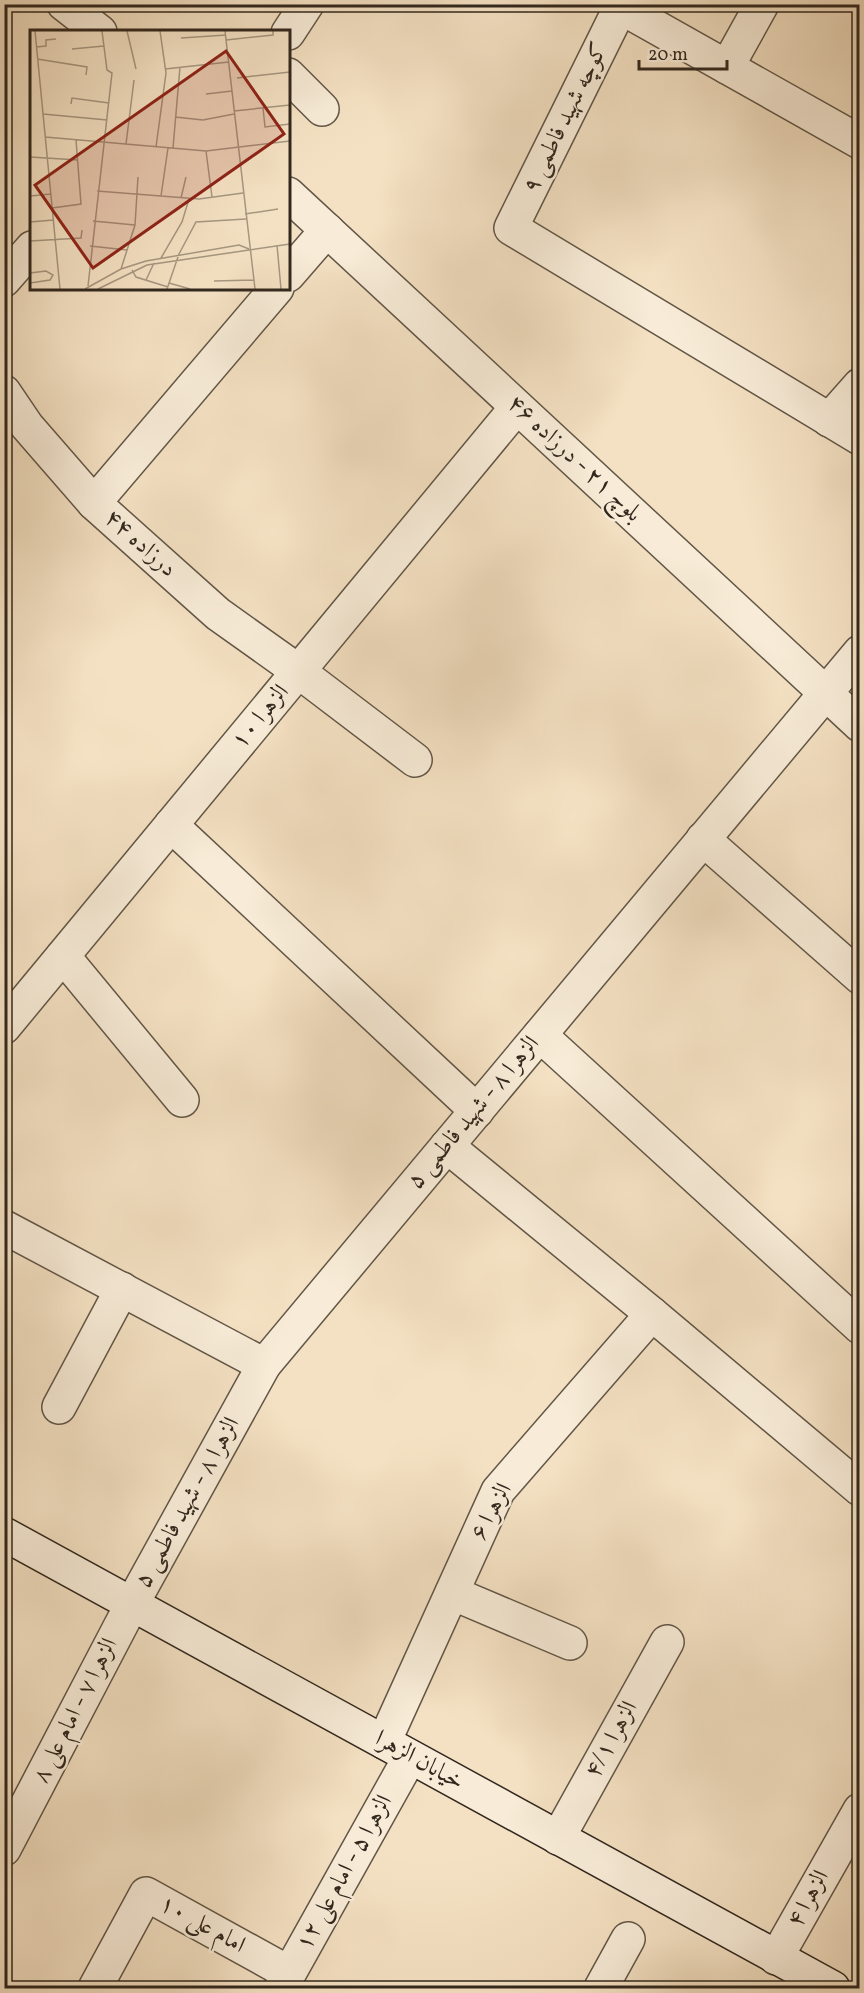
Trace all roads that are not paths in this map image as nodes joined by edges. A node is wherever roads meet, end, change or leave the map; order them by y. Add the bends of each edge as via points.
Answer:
1 (64, 4) edge
2 (307, 4) edge
3 (762, 4) edge
4 (618, 6) edge
5 (97, 30) edge
6 (290, 30) edge
7 (727, 67) junction
8 (290, 77) edge
9 (322, 109) dead end
10 (860, 142) edge
11 (290, 196) edge
12 (327, 230) junction
13 (30, 250) edge
14 (290, 273) edge
15 (4, 280) edge
16 (275, 290) edge
17 (860, 385) edge
18 (4, 393) edge
19 (517, 407) junction
20 (829, 420) junction
21 (860, 438) edge
22 (94, 503) junction
23 (860, 652) edge
24 (298, 672) junction
25 (824, 694) junction
26 (860, 725) edge
27 (415, 760) dead end
28 (171, 825) junction
29 (703, 839) junction
30 (63, 956) junction
31 (860, 977) edge
32 (8, 1013) edge
33 (540, 1035) junction
34 (182, 1100) dead end
35 (477, 1111) junction
36 (447, 1146) junction
37 (4, 1227) edge
38 (122, 1289) junction
39 (652, 1314) junction
40 (860, 1327) edge
41 (264, 1365) junction
42 (59, 1407) dead end
43 (860, 1489) edge
44 (4, 1534) edge
45 (452, 1593) junction
46 (132, 1604) junction
47 (667, 1642) dead end
48 (570, 1644) dead end
49 (397, 1749) junction
50 (860, 1810) edge
51 (558, 1838) junction
52 (4, 1850) edge
53 (628, 1939) dead end
54 (776, 1958) junction
55 (285, 1981) edge
56 (95, 1989) edge
57 (601, 1989) edge
58 (833, 1989) edge

1 - 5 street
2 - 6 street
3 - 7 street
4 - 7 street
4 - 20 street, کوچه شهید فاطمی ۹ via 511,228
7 - 10 street
8 - 9 street
11 - 12 street, بلوچ ۲۱ - درزاده ۴۶
12 - 14 street
12 - 19 street, بلوچ ۲۱ - درزاده ۴۶
13 - 15 street
16 - 22 street
17 - 20 street
18 - 22 street, درزاده ۴۴ via 27,426
19 - 24 street, الزهرا ۱۰
19 - 25 street, بلوچ ۲۱ - درزاده ۴۶
20 - 21 street
22 - 24 street, درزاده ۴۴ via 218,614
23 - 25 street, الزهرا ۸ - شهید فاطمی ۵
24 - 27 street, درزاده ۴۴
24 - 28 street, الزهرا ۱۰
25 - 26 street, بلوچ ۲۱ - درزاده ۴۶
25 - 29 street, الزهرا ۸ - شهید فاطمی ۵
28 - 30 street, الزهرا ۱۰
28 - 35 street
29 - 31 street
29 - 33 street, الزهرا ۸ - شهید فاطمی ۵
30 - 32 street, الزهرا ۱۰
30 - 34 street
33 - 35 street, الزهرا ۸ - شهید فاطمی ۵
33 - 40 street
35 - 36 street, الزهرا ۸ - شهید فاطمی ۵
36 - 39 street
36 - 41 street, الزهرا ۸ - شهید فاطمی ۵
37 - 38 street
38 - 41 street
38 - 42 street
39 - 43 street
39 - 45 street, الزهرا ۶ via 498,1491
41 - 46 street, الزهرا ۸ - شهید فاطمی ۵
44 - 46 street, خیابان الزهرا
45 - 48 street
45 - 49 street, الزهرا ۶
46 - 49 street, خیابان الزهرا
46 - 52 street, الزهرا ۷ - امام علی ۸
47 - 51 street, الزهرا ۴/۱
49 - 51 street, خیابان الزهرا
49 - 55 street, الزهرا ۵ - امام علی ۱۲
50 - 54 street, الزهرا ۴
51 - 54 street, خیابان الزهرا
53 - 57 street
54 - 58 street, خیابان الزهرا
55 - 56 street, امام علی ۱۰ via 146,1894

